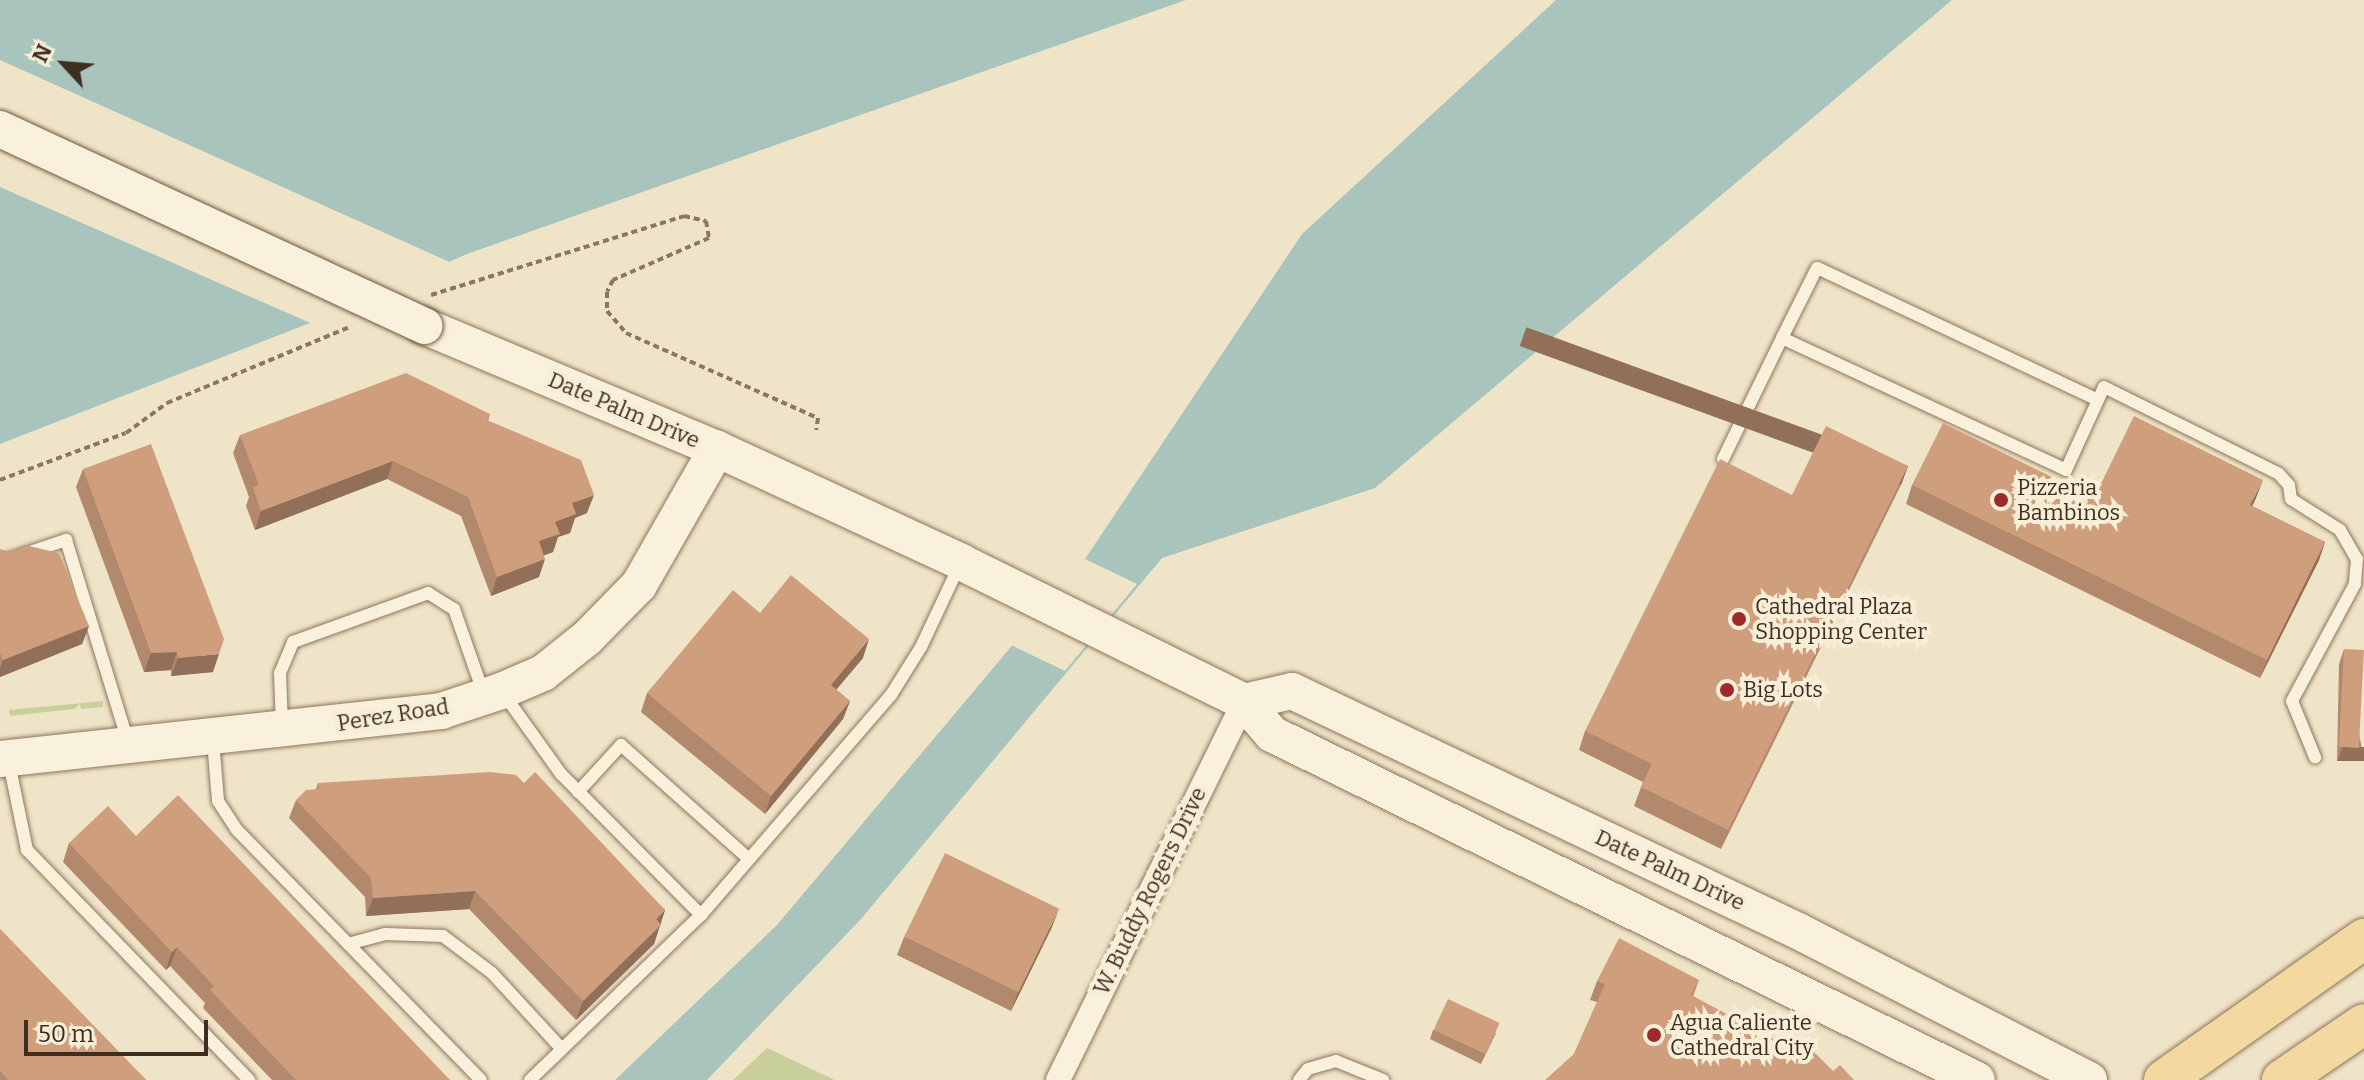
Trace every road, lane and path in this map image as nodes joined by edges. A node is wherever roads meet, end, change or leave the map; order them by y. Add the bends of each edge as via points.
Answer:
1 (0, 129) edge
2 (1782, 338) junction
3 (2098, 400) junction
4 (717, 449) junction
5 (1723, 459) edge
6 (0, 562) edge
7 (961, 562) junction
8 (492, 694) junction
9 (1244, 702) junction
10 (282, 730) junction
11 (212, 737) junction
12 (129, 744) junction
13 (2315, 757) dead end
14 (4, 758) edge
15 (578, 792) junction
16 (749, 859) junction
17 (701, 915) junction
18 (2364, 939) edge
19 (348, 944) junction
20 (2364, 1024) edge
21 (562, 1049) junction
22 (249, 1080) edge
23 (481, 1080) edge
24 (530, 1080) edge
25 (1058, 1080) edge
26 (1299, 1080) edge
27 (1383, 1080) edge
28 (1977, 1080) edge
29 (2089, 1080) edge
30 (2164, 1080) edge
31 (2282, 1080) edge

1 - 4 main road, Date Palm Drive, bridge via 424,326
2 - 3 lane via 1817,268
2 - 3 lane via 2066,470
2 - 5 lane
3 - 13 lane via 2104,387 2279,474 2289,485 2291,499 2340,530 2357,559 2355,584 2292,701
4 - 7 main road, Date Palm Drive
4 - 8 main road, Perez Road via 639,585 543,673
6 - 12 lane via 66,540
7 - 9 main road, Date Palm Drive
7 - 16 lane via 921,647 891,695
8 - 10 main road, Perez Road via 441,711
8 - 10 lane via 454,609 428,593 293,642 280,673
8 - 15 lane
9 - 25 street, W. Buddy Rogers Drive
9 - 28 main road, Date Palm Drive via 1272,734
9 - 29 main road, Date Palm Drive via 1292,691 1798,931
10 - 11 main road, Perez Road
11 - 12 main road, Perez Road
11 - 19 lane via 218,801 237,830
12 - 14 main road, Perez Road
14 - 22 lane via 27,850
15 - 16 lane via 621,745
15 - 17 lane
16 - 17 lane
17 - 21 lane
18 - 30 main road
19 - 21 lane via 386,934 443,936 492,973
19 - 23 lane
20 - 31 main road
21 - 24 lane
26 - 27 lane via 1308,1069 1336,1061

